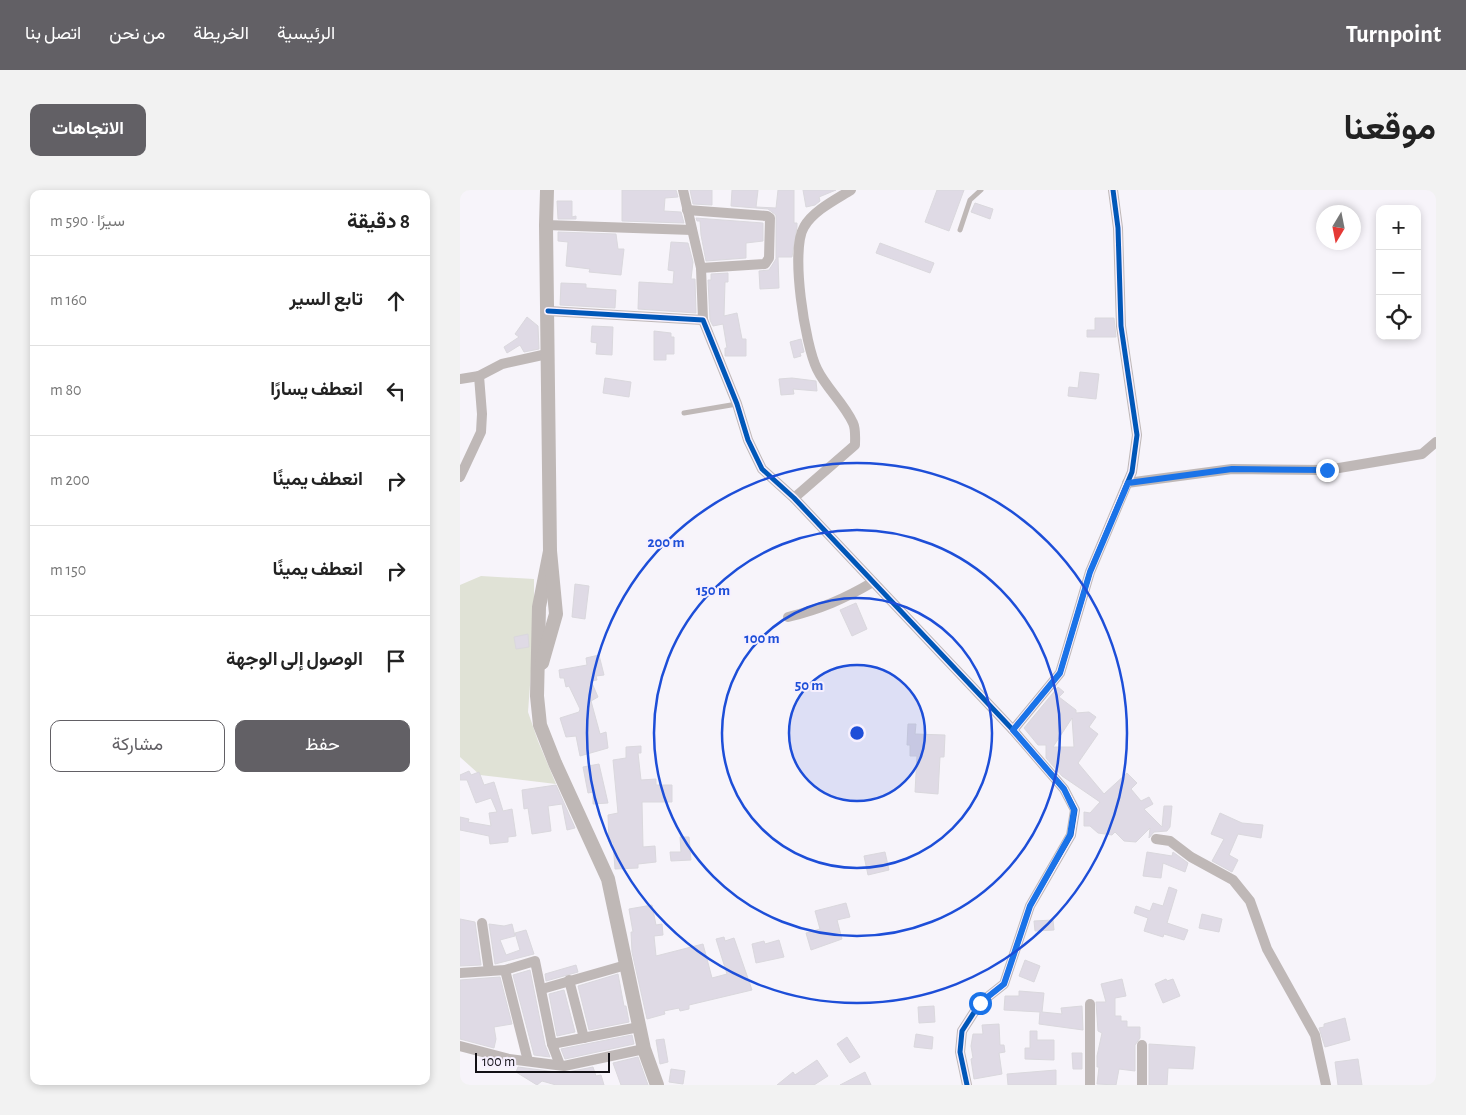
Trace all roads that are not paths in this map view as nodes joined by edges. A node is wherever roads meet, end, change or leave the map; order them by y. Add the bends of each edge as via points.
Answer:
1 (547, 190) edge
2 (683, 190) edge
3 (851, 190) edge
4 (981, 190) edge
5 (1113, 190) edge
6 (687, 210) junction
7 (546, 225) junction
8 (692, 230) junction
9 (960, 230) dead end
10 (701, 268) junction
11 (548, 311) junction
12 (703, 320) junction
13 (547, 354) junction
14 (479, 376) junction
15 (460, 379) edge
16 (737, 404) junction
17 (684, 413) dead end
18 (1436, 442) edge
19 (460, 477) edge
20 (1128, 483) junction
21 (794, 498) junction
22 (873, 582) junction
23 (788, 617) dead end
24 (1013, 730) junction
25 (1156, 839) dead end
26 (482, 924) dead end
27 (626, 965) junction
28 (505, 970) junction
29 (489, 971) junction
30 (460, 973) edge
31 (569, 980) junction
32 (542, 989) junction
33 (1090, 1004) dead end
34 (639, 1026) junction
35 (584, 1038) junction
36 (552, 1044) junction
37 (1142, 1045) dead end
38 (460, 1046) edge
39 (644, 1049) junction
40 (528, 1061) junction
41 (560, 1065) junction
42 (657, 1085) edge
43 (967, 1085) edge
44 (1090, 1085) edge
45 (1142, 1085) edge
46 (1326, 1085) edge

1 - 7 street
2 - 6 street
3 - 21 street via 816,213 804,228 798,263 812,355 817,369 854,424 855,445
4 - 9 lane via 970,200
5 - 20 street via 1118,228 1120,326 1136,435
6 - 8 street
6 - 10 street via 770,218 769,258 765,264
7 - 8 street
7 - 11 street
8 - 10 street
10 - 12 street
11 - 12 street
11 - 13 street
12 - 16 street
13 - 14 street via 502,364
13 - 27 street via 550,551 538,607 537,707 543,736 608,878
14 - 15 street
14 - 19 street via 481,432
16 - 17 lane
16 - 21 street via 748,440 762,469
18 - 20 street via 1422,454 1327,470 1232,469
20 - 24 street via 1090,572 1060,673
21 - 22 street
22 - 23 street via 827,607
22 - 24 street
24 - 43 street via 1064,789 1074,810 1070,835 1030,906 1004,984 980,1003 962,1031 960,1052
25 - 46 street via 1170,841 1191,857 1233,880 1250,901 1267,949 1315,1035
26 - 29 street
27 - 31 street
27 - 34 street
28 - 29 street
28 - 32 street via 535,961
28 - 40 street
29 - 30 street
31 - 32 street
31 - 35 street
32 - 36 street
33 - 44 street
34 - 35 street
34 - 39 street
35 - 36 street
36 - 41 street
37 - 45 street
38 - 40 street
39 - 41 street
39 - 42 street
40 - 41 street

